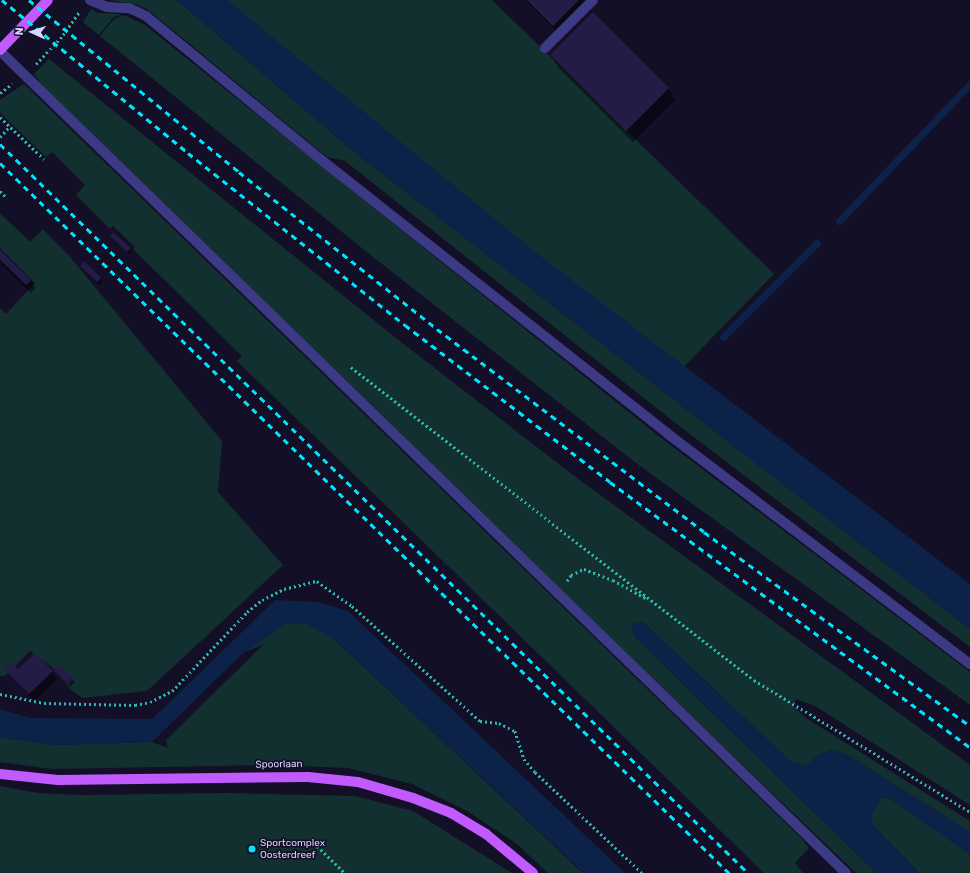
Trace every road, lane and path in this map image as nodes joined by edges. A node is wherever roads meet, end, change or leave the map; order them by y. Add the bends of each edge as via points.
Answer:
1 (48, 0) edge
2 (593, 0) edge
3 (86, 3) edge
4 (545, 48) dead end
5 (0, 50) edge
6 (24, 75) junction
7 (0, 117) edge
8 (10, 126) junction
9 (0, 137) edge
10 (44, 159) dead end
11 (0, 192) edge
12 (7, 198) dead end
13 (345, 361) dead end
14 (564, 600) junction
15 (656, 604) junction
16 (970, 664) edge
17 (0, 694) edge
18 (0, 774) edge
19 (970, 812) edge
20 (310, 838) dead end
21 (345, 873) edge
22 (533, 873) edge
23 (642, 873) edge
24 (846, 873) edge

1 - 5 main road
2 - 4 lane
3 - 6 path via 54,46
3 - 16 lane via 129,8 146,16 324,162 662,429
5 - 6 lane
6 - 14 lane
7 - 8 path
8 - 9 path
8 - 10 path
11 - 12 path
13 - 15 path
14 - 15 path via 565,585 571,575 584,569 613,580
14 - 24 lane
15 - 19 path via 754,680
17 - 23 path via 44,703 135,705 150,702 172,690 247,612 262,600 284,589 317,581 352,606 476,718 509,726 515,731 524,759 535,772
18 - 22 main road, Spoorlaan via 58,780 308,777 358,782 413,798 451,813 486,834
20 - 21 path

